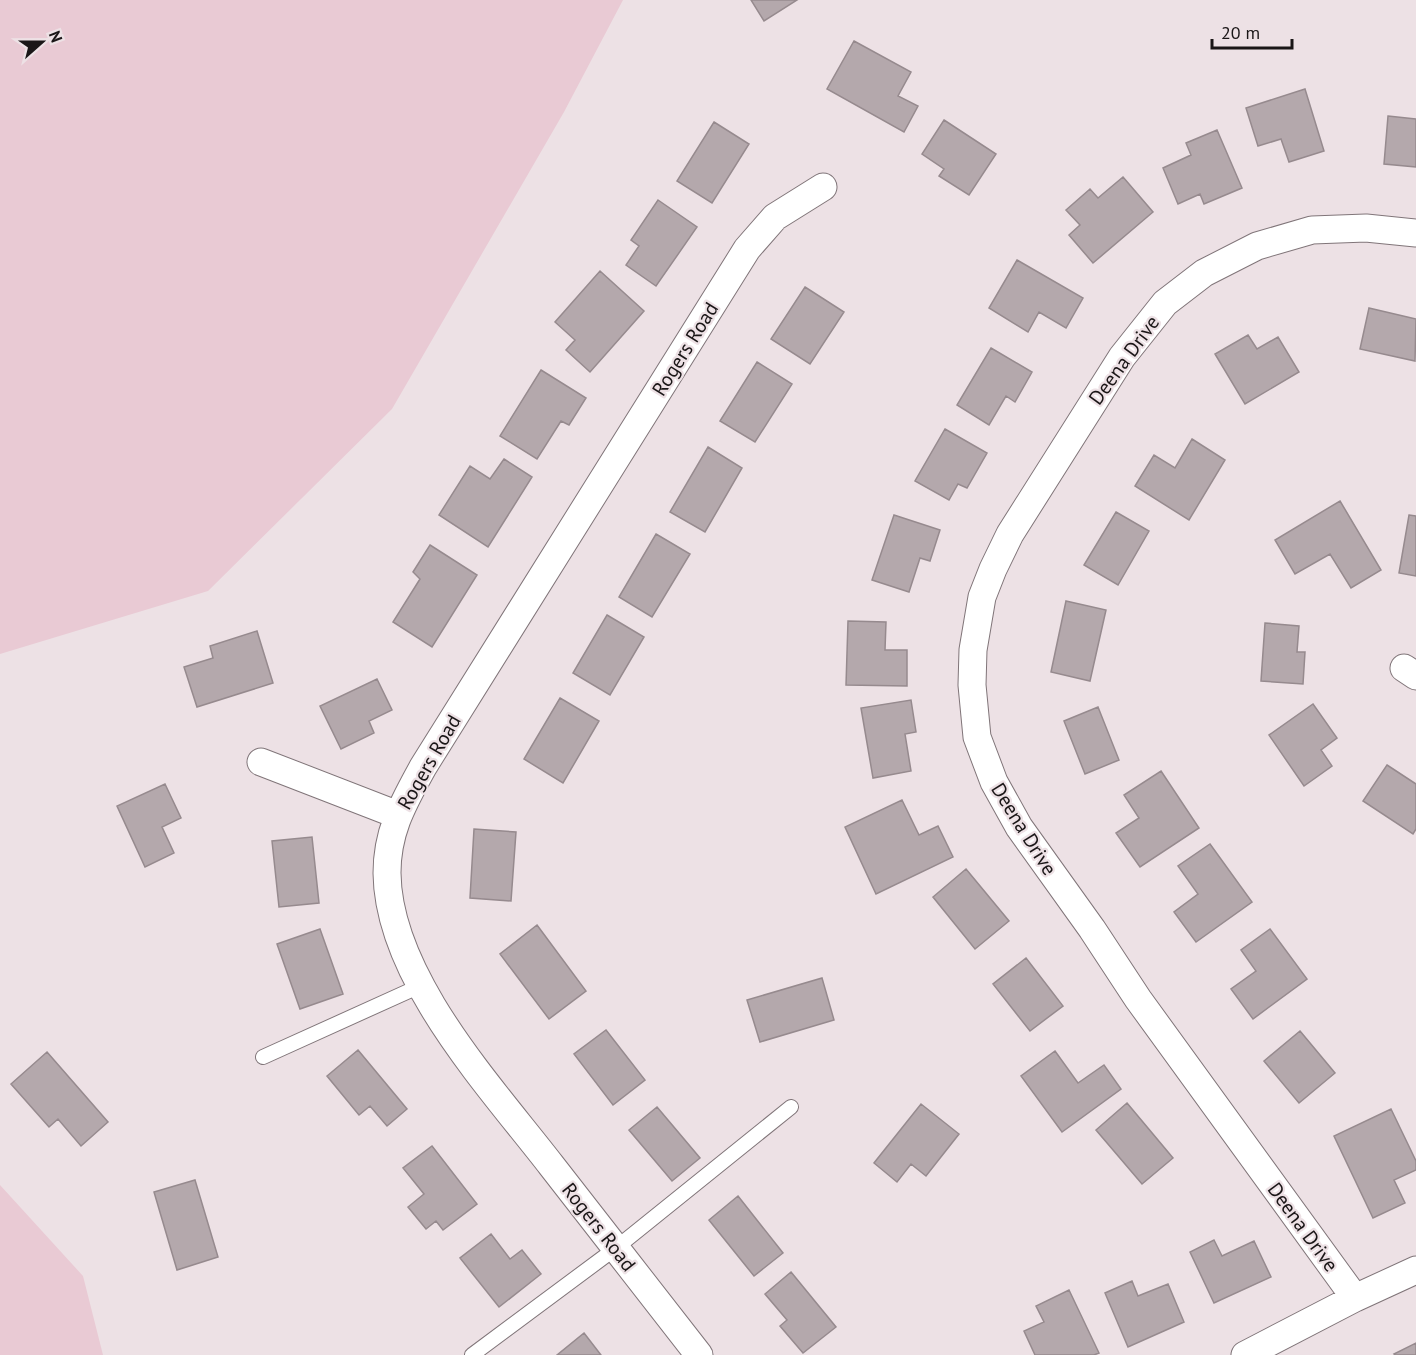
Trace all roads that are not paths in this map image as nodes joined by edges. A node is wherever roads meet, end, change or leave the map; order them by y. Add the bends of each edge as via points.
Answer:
1 (823, 187) dead end
2 (1416, 233) edge
3 (261, 762) dead end
4 (398, 815) junction
5 (420, 986) junction
6 (263, 1057) dead end
7 (791, 1107) dead end
8 (616, 1248) junction
9 (1416, 1270) edge
10 (1355, 1298) junction
11 (472, 1355) edge
12 (699, 1355) edge
13 (1245, 1355) edge

1 - 4 street, Rogers Road via 775,217 747,249 430,756
2 - 10 street, Deena Drive via 1366,228 1312,230 1257,246 1204,273 1165,303 1122,357 1010,534 982,597 973,650 972,685 978,737 994,782 1019,827 1138,999
3 - 4 street
4 - 5 street, Rogers Road via 390,840 390,898 397,929
5 - 6 lane
5 - 8 street, Rogers Road via 472,1063
7 - 8 lane
8 - 11 lane
8 - 12 street, Rogers Road
9 - 10 street
10 - 13 street

